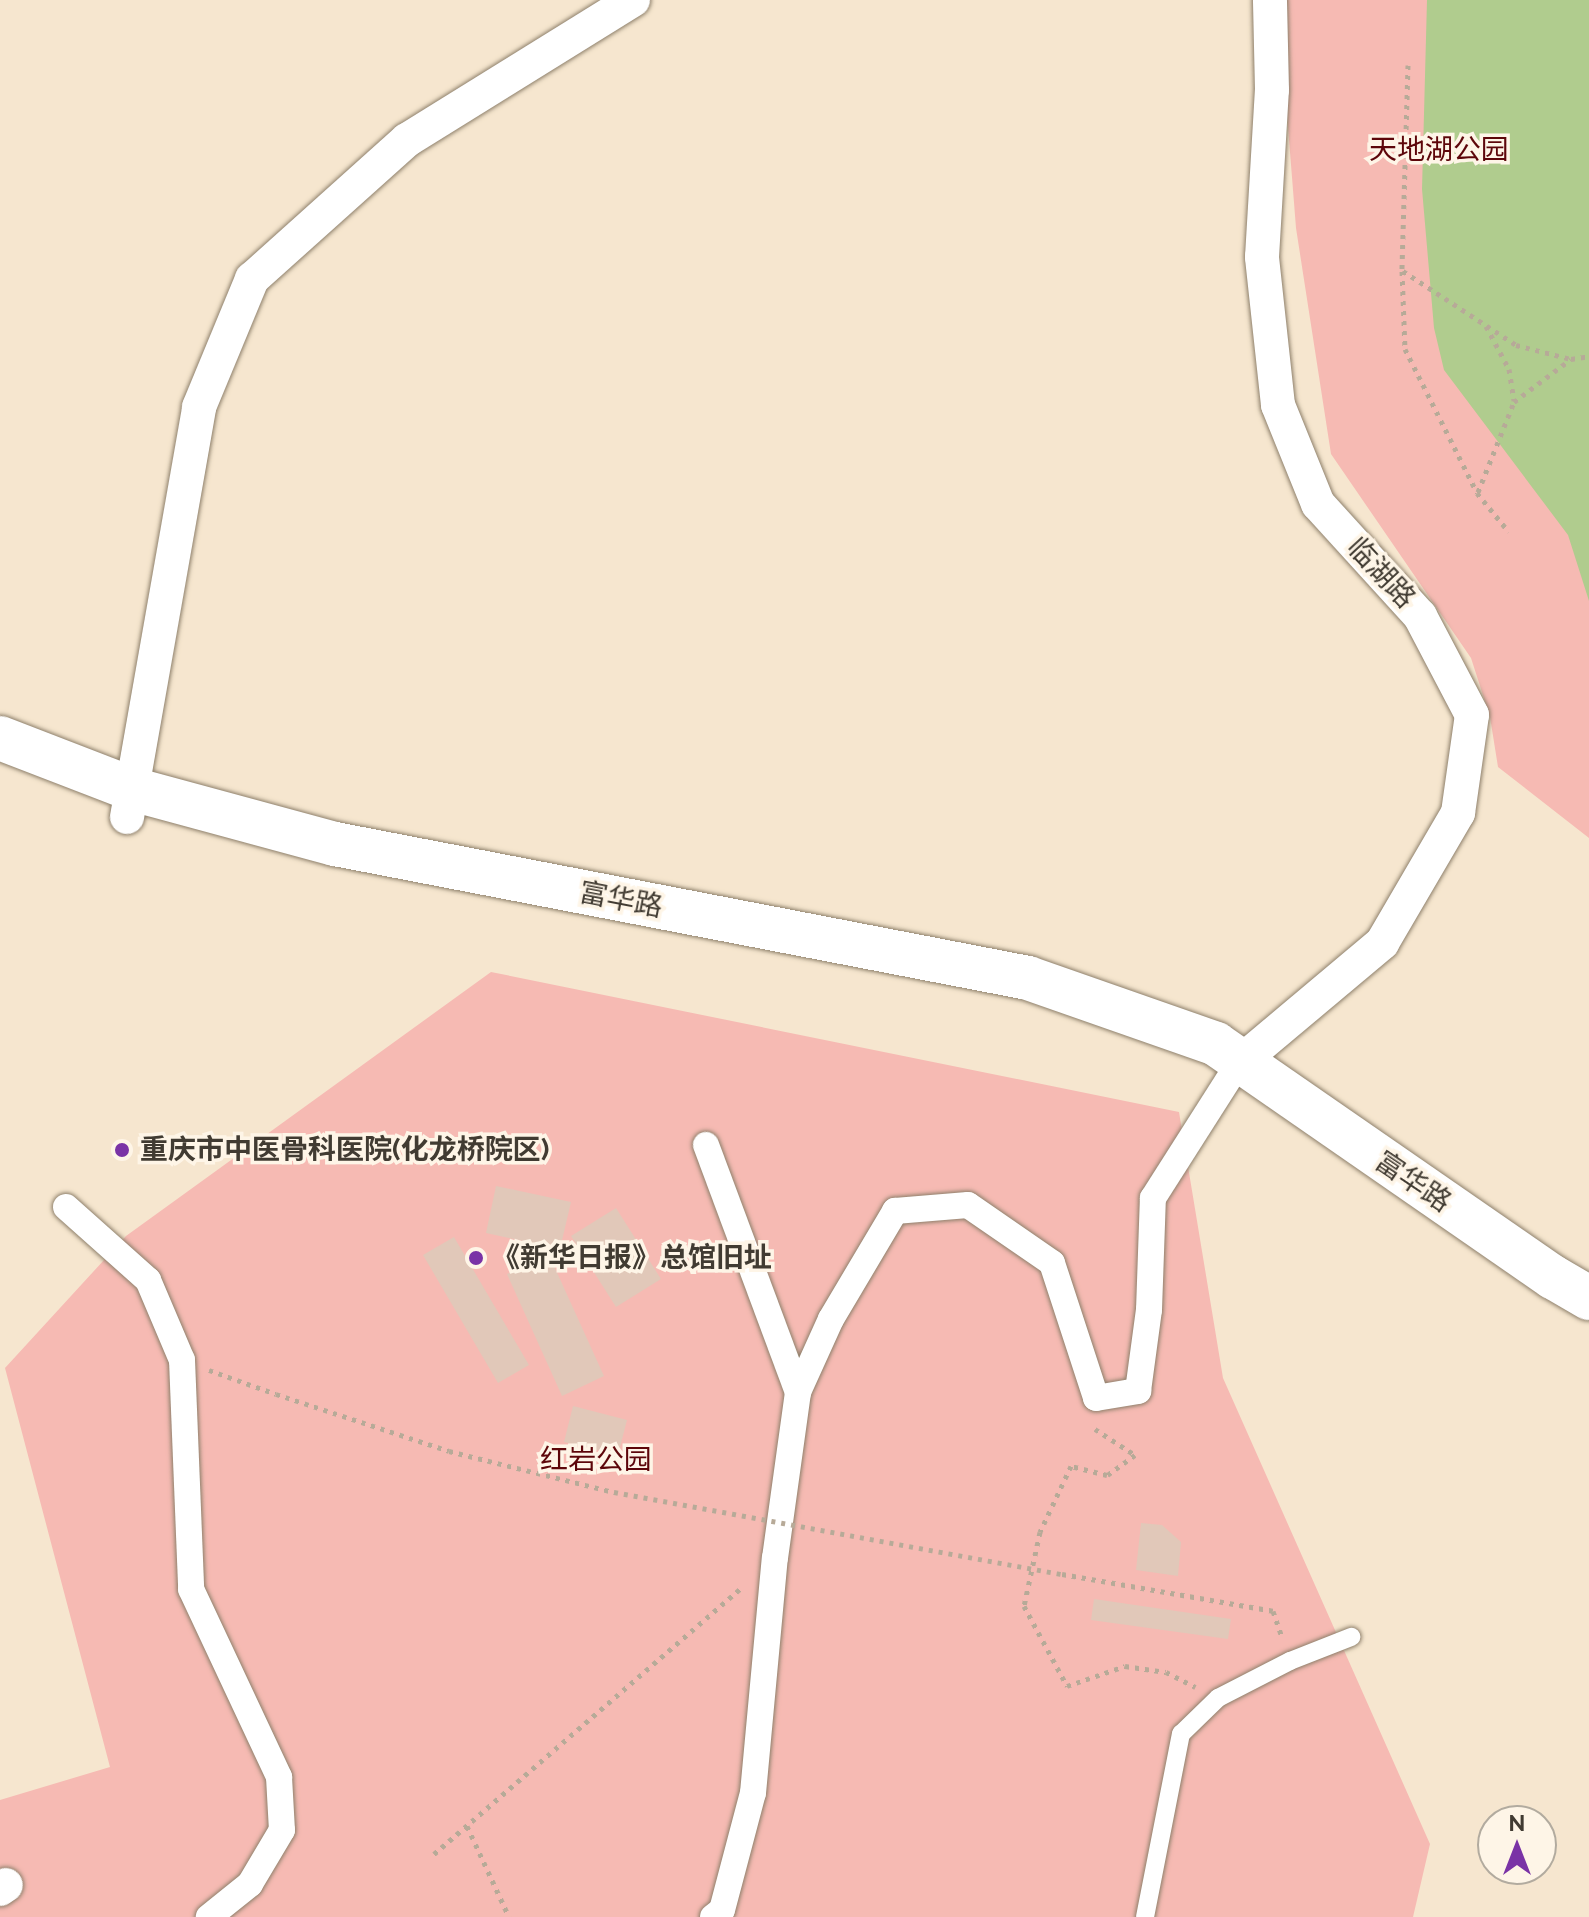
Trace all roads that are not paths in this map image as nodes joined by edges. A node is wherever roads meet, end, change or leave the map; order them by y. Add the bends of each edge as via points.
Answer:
1 (633, 0) edge
2 (1270, 0) edge
3 (0, 738) edge
4 (0, 764) edge
5 (130, 803) junction
6 (1239, 1063) junction
7 (706, 1145) dead end
8 (66, 1207) dead end
9 (1589, 1298) edge
10 (798, 1392) junction
11 (1351, 1637) dead end
12 (209, 1917) edge
13 (713, 1917) edge
14 (1145, 1917) edge

1 - 5 street via 407,140 252,279 199,407
2 - 6 street, 临湖路 via 1272,90 1262,257 1278,405 1318,504 1420,616 1472,715 1458,813 1382,943
3 - 5 street, 富华路
4 - 5 street, 富华路
5 - 6 street, 富华路 via 508,906 1021,993 1218,1067
6 - 9 street, 富华路
6 - 10 street via 1153,1198 1149,1310 1138,1391 1096,1398 1052,1263 968,1205 895,1211 831,1319
7 - 10 street
8 - 12 street via 148,1280 182,1360 191,1589 279,1777 282,1830 250,1884
10 - 13 street via 775,1558 753,1793 722,1910
11 - 14 lane via 1218,1698 1181,1734

